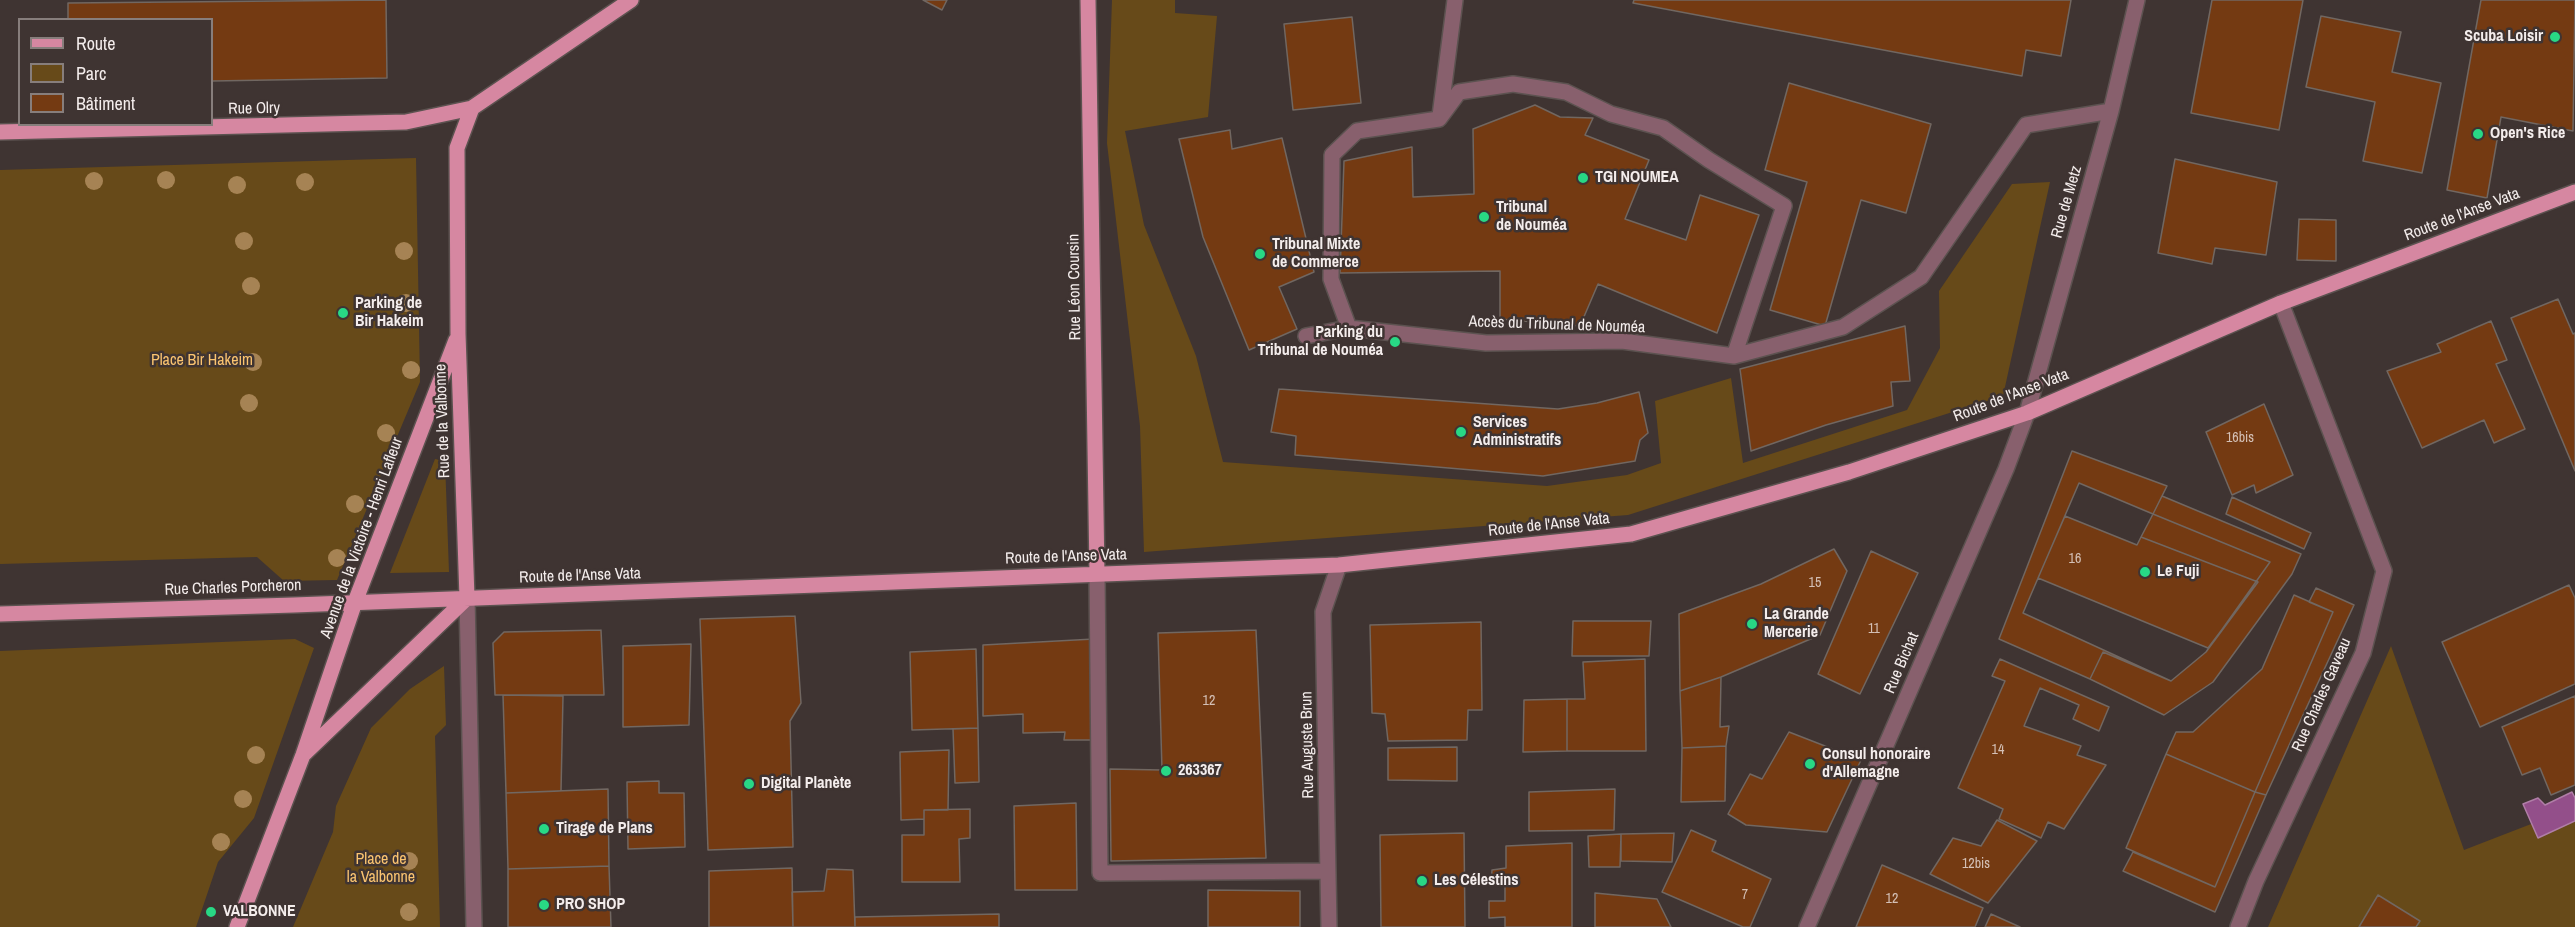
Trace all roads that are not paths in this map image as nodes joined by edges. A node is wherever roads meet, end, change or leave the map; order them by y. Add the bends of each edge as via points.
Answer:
1 (631, 0) edge
2 (1088, 0) edge
3 (1455, 0) edge
4 (2137, 0) edge
5 (472, 108) junction
6 (2111, 111) junction
7 (1439, 119) junction
8 (0, 132) edge
9 (2575, 192) edge
10 (2281, 303) junction
11 (1349, 328) junction
12 (458, 334) junction
13 (1306, 336) dead end
14 (1734, 356) junction
15 (2027, 413) junction
16 (1339, 565) junction
17 (1097, 574) junction
18 (467, 598) junction
19 (355, 603) junction
20 (0, 614) edge
21 (303, 755) junction
22 (1328, 871) junction
23 (237, 927) edge
24 (474, 927) edge
25 (1329, 927) edge
26 (1807, 927) edge
27 (2238, 927) edge

1 - 5 main road
2 - 17 main road, Rue Léon Coursin
3 - 7 street
4 - 6 street, Rue de Metz
5 - 8 main road, Rue Olry via 406,122
5 - 12 main road, Rue de la Valbonne via 457,148
6 - 14 street, Accès du Tribunal de Nouméa via 2026,125 1921,276 1843,327
6 - 15 street, Rue de Metz
7 - 11 street via 1357,131 1332,155 1331,279
7 - 14 street via 1459,92 1513,84 1566,92 1611,114 1663,128 1784,206
9 - 10 main road, Route de l'Anse Vata
10 - 15 main road, Route de l'Anse Vata
10 - 27 street, Rue Charles Gaveau via 2384,571 2363,653
11 - 13 street, Accès du Tribunal de Nouméa
11 - 14 street, Accès du Tribunal de Nouméa via 1486,343 1622,341
12 - 18 main road, Rue de la Valbonne
12 - 19 main road, Avenue de la Victoire - Henri Lafleur
15 - 16 main road, Route de l'Anse Vata via 1849,472 1631,534
15 - 26 street, Rue Bichat
16 - 17 main road, Route de l'Anse Vata
16 - 22 street, Rue Auguste Brun via 1323,612
17 - 18 main road, Route de l'Anse Vata
17 - 22 street via 1100,873
18 - 19 main road, Rue Charles Porcheron
18 - 21 main road, Avenue de la Victoire - Henri Lafleur
18 - 24 street, Rue de la Valbonne
19 - 20 main road, Rue Charles Porcheron
19 - 21 main road, Avenue de la Victoire - Henri Lafleur
21 - 23 main road, Avenue de la Victoire - Henri Lafleur
22 - 25 street, Rue Auguste Brun

